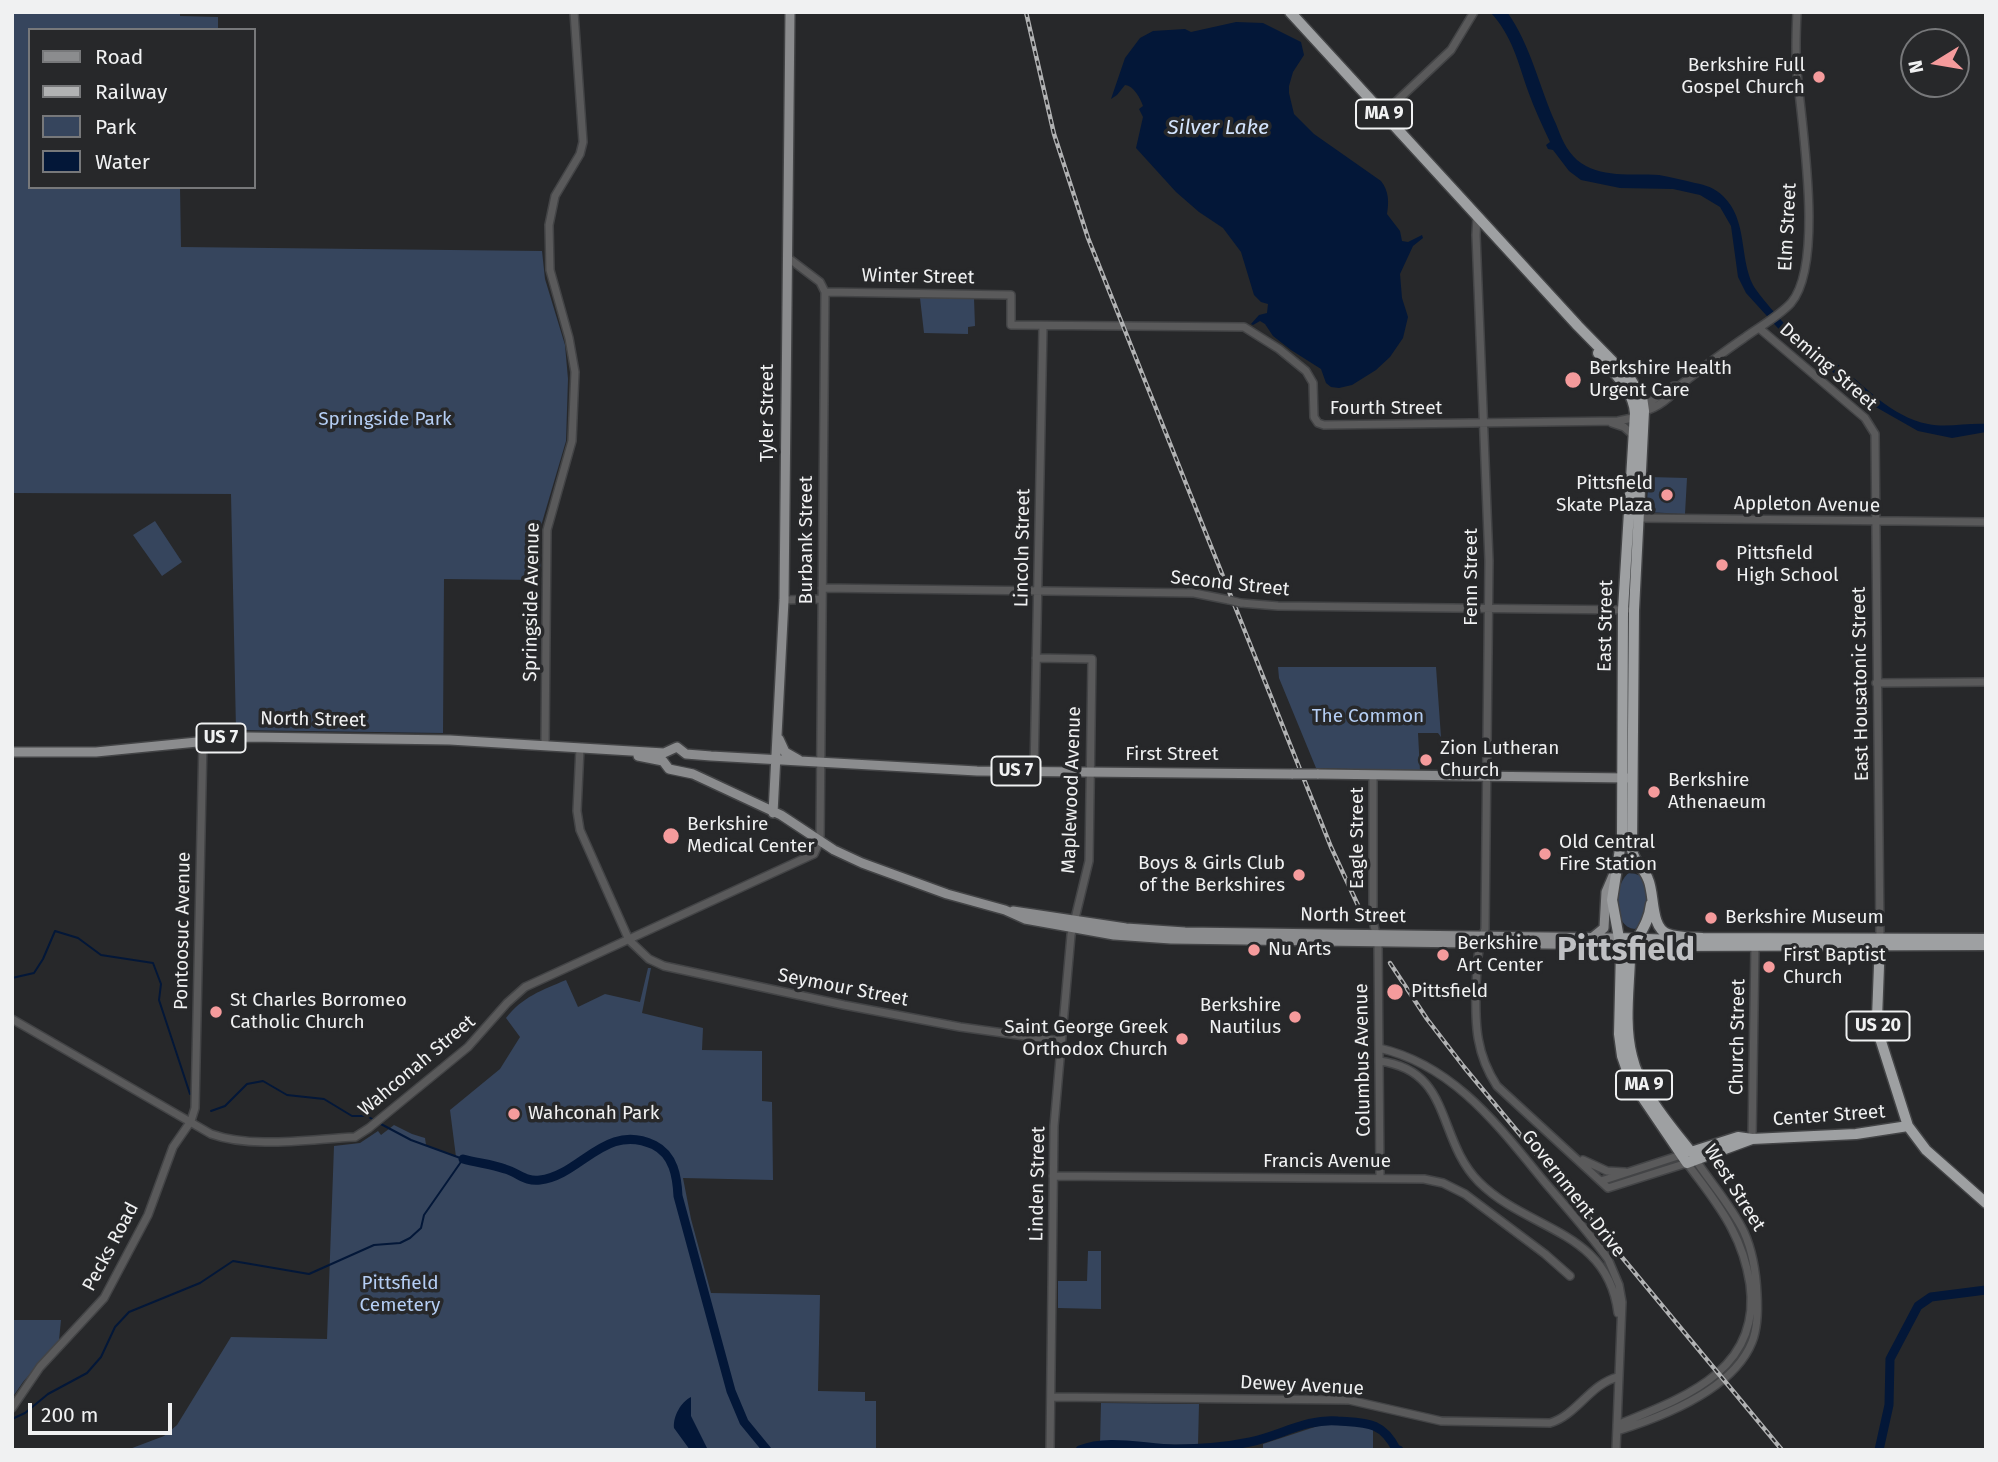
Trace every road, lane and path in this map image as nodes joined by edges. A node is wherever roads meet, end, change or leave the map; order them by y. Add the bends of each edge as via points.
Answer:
1 (573, 12) edge
2 (790, 12) edge
3 (1290, 12) edge
4 (1474, 12) edge
5 (1797, 12) edge
6 (1383, 114) junction
7 (1477, 216) junction
8 (787, 257) junction
9 (825, 292) junction
10 (1011, 325) joint
11 (1043, 326) junction
12 (1578, 326) junction
13 (1761, 326) junction
14 (1679, 386) junction
15 (1638, 389) junction
16 (1662, 394) junction
17 (1644, 411) junction
18 (1635, 418) junction
19 (1608, 422) junction
20 (1483, 425) junction
21 (1875, 431) joint
22 (1633, 435) junction
23 (1632, 517) junction
24 (1876, 522) junction
25 (1986, 522) edge
26 (822, 588) junction
27 (1038, 591) junction
28 (822, 599) junction
29 (784, 600) junction
30 (1489, 608) junction
31 (1628, 610) junction
32 (1036, 659) junction
33 (1986, 682) edge
34 (1876, 683) junction
35 (1623, 715) junction
36 (778, 731) junction
37 (203, 740) junction
38 (1633, 741) junction
39 (545, 746) junction
40 (580, 748) junction
41 (12, 752) edge
42 (686, 756) junction
43 (664, 757) junction
44 (777, 760) junction
45 (801, 761) junction
46 (821, 762) junction
47 (681, 770) junction
48 (1034, 772) junction
49 (1090, 772) junction
50 (1373, 775) junction
51 (1486, 776) junction
52 (1627, 778) junction
53 (773, 813) junction
54 (820, 841) junction
55 (1618, 867) junction
56 (1651, 889) junction
57 (1073, 924) junction
58 (1644, 930) junction
59 (1593, 937) junction
60 (1762, 937) junction
61 (1376, 938) junction
62 (1621, 938) junction
63 (1702, 938) junction
64 (1986, 939) edge
65 (629, 940) junction
66 (1481, 940) junction
67 (1636, 942) junction
68 (1880, 942) junction
69 (1986, 944) edge
70 (1755, 946) junction
71 (12, 1019) edge
72 (1061, 1041) junction
73 (1379, 1048) junction
74 (1379, 1061) junction
75 (191, 1121) junction
76 (1908, 1126) junction
77 (1752, 1139) junction
78 (1571, 1153) junction
79 (1688, 1157) junction
80 (1634, 1171) junction
81 (1053, 1176) junction
82 (1380, 1177) junction
83 (1601, 1181) junction
84 (1986, 1203) edge
85 (1570, 1276) dead end
86 (1620, 1338) junction
87 (1618, 1377) junction
88 (1051, 1397) junction
89 (12, 1408) edge
90 (1618, 1411) junction
91 (1646, 1413) junction
92 (1617, 1428) junction
93 (1050, 1450) edge
94 (1616, 1450) edge

1 - 39 street, Springside Avenue via 583,142 555,196 548,233 550,270 575,377 572,441 547,530
2 - 8 main road, Tyler Street
3 - 6 highway, East Street / MA 9
4 - 6 street via 1451,50
5 - 13 street, Elm Street via 1807,244 1794,299
6 - 7 highway, East Street / MA 9
7 - 12 highway, East Street / MA 9
7 - 20 street, Fenn Street
8 - 9 street via 820,282
8 - 29 main road, Tyler Street
9 - 10 street, Winter Street via 1011,295
9 - 26 street, Burbank Street
10 - 11 street, Fourth Street
11 - 20 street, Fourth Street via 1243,327 1306,371 1313,386 1314,417 1320,424
11 - 27 street, Lincoln Street
12 - 15 highway, East Street / MA 9
12 - 18 highway, East Street / MA 9 via 1626,388
13 - 14 street, Elm Street
13 - 21 street, Deming Street
14 - 16 street, Elm Street
14 - 17 street, Elm Street
15 - 16 street via 1648,395
15 - 17 highway, East Street / MA 9
16 - 17 street, Elm Street
17 - 18 street, Fourth Street
17 - 23 highway, East Street / MA 9
18 - 19 street, Fourth Street
18 - 22 highway, East Street / MA 9
19 - 20 street, Fourth Street
19 - 22 street, Fourth Street
20 - 30 street, Fenn Street
21 - 24 street, East Housatonic Street
22 - 23 highway, East Street / MA 9
23 - 24 street, Appleton Avenue
23 - 31 highway, East Street / MA 9
24 - 25 street, Appleton Avenue
24 - 34 street, East Housatonic Street
26 - 27 street, Second Street
26 - 28 street, Burbank Street
27 - 30 street, Second Street, bridge via 1192,593 1286,607
27 - 32 street, Lincoln Street
28 - 29 street
28 - 46 street, Burbank Street
29 - 36 main road, Tyler Street
30 - 31 street, Second Street
30 - 51 street, Fenn Street
31 - 35 highway, East Street / MA 9
31 - 38 highway, East Street / MA 9
32 - 48 street, Lincoln Street
32 - 49 street, Maplewood Avenue via 1092,659
33 - 34 street
34 - 68 street, East Housatonic Street
35 - 38 highway via 1627,736
35 - 52 highway, East Street / MA 9
36 - 44 main road, Tyler Street
36 - 45 main road via 785,752
37 - 39 main road, North Street / US 7 via 430,740
37 - 41 main road, North Street / US 7 via 96,752
37 - 75 street, Pontoosuc Avenue via 196,1077
38 - 52 highway, East Street / MA 9
39 - 40 main road, North Street / US 7
40 - 43 main road, North Street / US 7
40 - 65 street via 579,824
42 - 43 main road, North Street / US 7 via 677,747
42 - 44 main road, First Street / US 7
42 - 47 main road
43 - 47 main road, North Street via 669,769
44 - 45 main road, First Street / US 7
44 - 53 main road, Tyler Street
45 - 46 main road, First Street / US 7
46 - 48 main road, First Street / US 7
46 - 54 street, Burbank Street
47 - 53 main road, North Street
48 - 49 main road, First Street / US 7
49 - 50 main road, First Street / US 7, bridge
49 - 57 street, Maplewood Avenue via 1088,861
50 - 51 main road, First Street / US 7
50 - 61 street, Eagle Street
51 - 52 main road, First Street / US 7
51 - 66 street, Fenn Street
52 - 55 highway, East Street
52 - 56 highway, East Street via 1633,855
53 - 54 main road, North Street via 800,834
54 - 57 main road, North Street via 870,866 947,894 1025,919
54 - 65 street, Wahconah Street via 814,855
55 - 59 main road, East Street via 1606,892 1604,928
55 - 62 highway via 1612,907
56 - 58 highway
56 - 63 highway via 1664,932
57 - 61 main road, North Street via 1114,934 1171,939
57 - 72 street, Linden Street
58 - 62 highway
58 - 67 highway
59 - 62 main road, North Street
59 - 66 main road, North Street
60 - 63 highway
60 - 68 highway
60 - 70 street
61 - 66 main road, North Street
61 - 73 street, Columbus Avenue
62 - 66 main road, North Street
62 - 67 highway, North Street
62 - 79 highway, West Street / MA 9 via 1619,1034 1624,1063 1635,1088
63 - 67 highway, North Street
64 - 68 highway
65 - 72 street, Seymour Street via 649,960 664,966 857,1008
65 - 75 street, Wahconah Street via 525,987 468,1047 355,1137 229,1141
66 - 78 street, Fenn Street via 1475,1026 1483,1062 1506,1095
67 - 70 highway
67 - 79 highway, West Street / MA 9 via 1630,959 1628,1026 1634,1064
68 - 69 highway
68 - 70 highway
68 - 76 highway, US 20 via 1879,1035
70 - 77 street, Church Street
71 - 75 street, Wahconah Street
72 - 81 street, Linden Street
73 - 74 street, Columbus Avenue
73 - 86 street, Government Drive via 1422,1063 1481,1106 1599,1246 1615,1273 1622,1302
74 - 82 street, Columbus Avenue
74 - 86 street via 1402,1066 1434,1093 1455,1149 1479,1183 1581,1247 1602,1266 1614,1292
75 - 89 street, Pecks Road via 173,1147 148,1215 104,1298 40,1367
76 - 77 highway, Center Street via 1867,1133
76 - 84 highway, US 20 via 1926,1150
77 - 79 highway, Center Street
78 - 80 street via 1603,1170
78 - 83 street
79 - 80 street, Center Street
79 - 83 street, Center Street via 1608,1188
79 - 91 street, West Street via 1738,1241 1749,1279 1751,1318 1740,1348 1716,1373 1676,1400
79 - 92 street, West Street via 1737,1219 1751,1249 1757,1288 1754,1334 1738,1364 1707,1391 1668,1413
80 - 83 street, Center Street
81 - 82 street, Francis Avenue
81 - 88 street, Linden Street
82 - 85 street, Francis Avenue via 1424,1179 1461,1191
86 - 87 street, Government Drive
87 - 88 street, Dewey Avenue via 1601,1383 1550,1423 1441,1421 1349,1400
87 - 90 street, Government Drive
88 - 93 street, Linden Street
90 - 91 street, West Street
90 - 92 street, Government Drive
91 - 92 street, West Street
92 - 94 street

